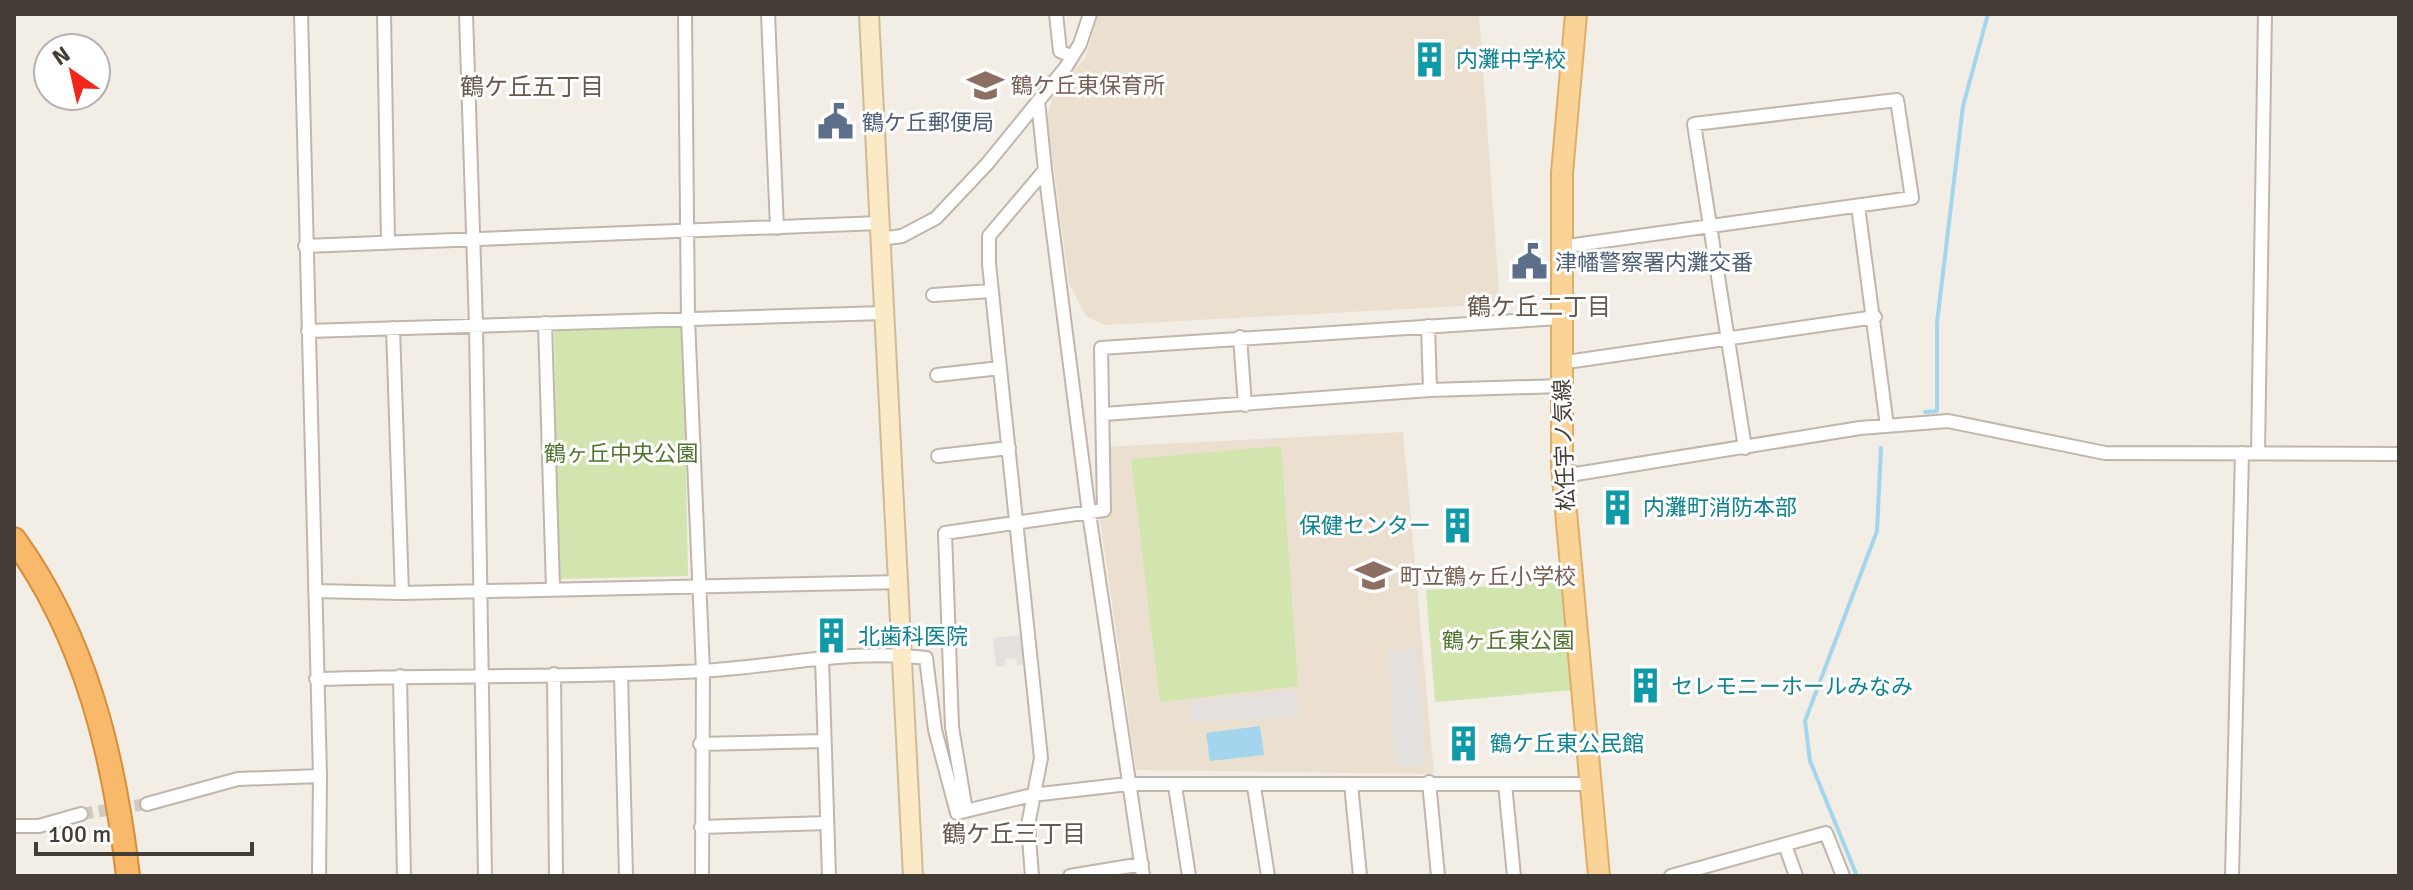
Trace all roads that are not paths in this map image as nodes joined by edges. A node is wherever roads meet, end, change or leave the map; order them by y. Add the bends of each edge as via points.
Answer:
1 (301, 14) edge
2 (384, 14) edge
3 (466, 14) edge
4 (685, 14) edge
5 (768, 14) edge
6 (869, 14) edge
7 (1056, 14) edge
8 (1090, 14) edge
9 (1576, 14) edge
10 (2265, 14) edge
11 (1072, 57) junction
12 (1038, 101) junction
13 (1045, 170) junction
14 (1858, 206) junction
15 (1709, 225) junction
16 (777, 228) junction
17 (687, 231) junction
18 (880, 231) junction
19 (473, 240) junction
20 (388, 243) junction
21 (305, 246) junction
22 (1560, 247) junction
23 (991, 291) junction
24 (933, 295) dead end
25 (884, 313) junction
26 (1875, 317) junction
27 (1559, 318) junction
28 (688, 319) junction
29 (545, 323) junction
30 (476, 325) junction
31 (1428, 326) junction
32 (393, 328) junction
33 (308, 331) junction
34 (1240, 337) junction
35 (1728, 340) junction
36 (1560, 363) junction
37 (1000, 368) junction
38 (937, 375) dead end
39 (1562, 386) junction
40 (1430, 390) junction
41 (1245, 405) junction
42 (1104, 414) junction
43 (1887, 426) junction
44 (1009, 448) junction
45 (1745, 448) junction
46 (2242, 453) junction
47 (2258, 453) junction
48 (2399, 454) edge
49 (938, 456) dead end
50 (1562, 467) junction
51 (1089, 513) junction
52 (1017, 522) junction
53 (14, 539) edge
54 (901, 582) junction
55 (697, 586) junction
56 (553, 588) junction
57 (481, 589) junction
58 (315, 591) junction
59 (402, 593) junction
60 (902, 655) junction
61 (822, 658) junction
62 (703, 671) junction
63 (482, 674) junction
64 (554, 674) junction
65 (621, 674) junction
66 (400, 676) junction
67 (316, 679) junction
68 (824, 741) junction
69 (700, 744) junction
70 (320, 776) junction
71 (1429, 782) junction
72 (1128, 784) junction
73 (1351, 784) junction
74 (1505, 784) junction
75 (1591, 784) junction
76 (1175, 786) junction
77 (1254, 787) junction
78 (1032, 795) junction
79 (147, 804) tunnel mouth
80 (966, 811) junction
81 (81, 814) tunnel mouth
82 (827, 823) junction
83 (14, 826) edge
84 (701, 827) junction
85 (1785, 845) junction
86 (1142, 870) edge
87 (128, 876) edge
88 (319, 876) edge
89 (404, 876) edge
90 (485, 876) edge
91 (556, 876) edge
92 (626, 876) edge
93 (702, 876) edge
94 (829, 876) edge
95 (913, 876) edge
96 (1032, 876) edge
97 (1070, 876) edge
98 (1189, 876) edge
99 (1268, 876) edge
100 (1360, 876) edge
101 (1438, 876) edge
102 (1514, 876) edge
103 (1599, 876) edge
104 (1671, 876) edge
105 (1796, 876) edge
106 (1843, 876) edge
107 (2232, 876) edge

1 - 21 street
2 - 20 street
3 - 19 street
4 - 17 street
5 - 16 street
6 - 18 street
7 - 11 street via 1060,51
8 - 11 street
9 - 22 main road, 松任宇ノ気線
10 - 47 street
11 - 12 street
12 - 13 street
12 - 18 street via 936,218 902,236
13 - 23 street via 989,236
13 - 51 street
14 - 15 street
14 - 15 street via 1912,198 1897,100 1694,124
14 - 26 street
15 - 22 street
15 - 35 street
16 - 17 street
16 - 18 street
17 - 19 street
17 - 28 street
18 - 25 street
19 - 20 street
19 - 30 street
20 - 21 street
21 - 33 street
22 - 27 main road, 松任宇ノ気線
23 - 24 street
23 - 37 street
25 - 28 street
25 - 54 street
26 - 35 street
26 - 43 street
27 - 31 street
27 - 36 main road, 松任宇ノ気線
28 - 29 street
28 - 55 street
29 - 30 street
29 - 56 street
30 - 32 street
30 - 57 street
31 - 34 street
31 - 40 street
32 - 33 street
32 - 59 street
33 - 58 street
34 - 41 street
34 - 42 street via 1101,348
35 - 36 street
35 - 45 street
36 - 39 main road, 松任宇ノ気線
37 - 38 street
37 - 44 street
39 - 40 street
39 - 50 main road, 松任宇ノ気線
40 - 41 street
41 - 42 street
42 - 51 street via 1104,510
43 - 45 street
43 - 46 street via 1956,422 2105,453
44 - 49 street
44 - 52 street
45 - 50 street via 1576,474
46 - 47 street
46 - 107 street
47 - 48 street
50 - 75 main road, 松任宇ノ気線
51 - 52 street
51 - 72 street
52 - 78 street via 1041,758
52 - 80 street via 945,533 952,727
53 - 87 highway via 58,608 80,659 107,747
54 - 55 street
54 - 60 street
55 - 56 street
55 - 62 street
56 - 57 street
57 - 59 street
57 - 63 street
58 - 59 street
58 - 67 street
60 - 61 street
60 - 80 street via 926,658 935,730 957,813
60 - 95 street
61 - 62 street
61 - 68 street
62 - 65 street
62 - 69 street
63 - 64 street
63 - 66 street
63 - 90 street
64 - 65 street
64 - 91 street
65 - 92 street
66 - 67 street
66 - 89 street
67 - 70 street
68 - 69 street
68 - 82 street
69 - 84 street
70 - 79 street via 238,779
70 - 88 street
71 - 73 street
71 - 74 street
71 - 101 street
72 - 76 street
72 - 78 street
72 - 86 street
73 - 77 street
73 - 100 street
74 - 75 street
74 - 102 street
75 - 103 main road, 松任宇ノ気線
76 - 77 street
76 - 98 street
77 - 99 street
78 - 80 street
78 - 96 street
81 - 83 street via 39,826
82 - 84 street
82 - 94 street
84 - 93 street
85 - 104 street
85 - 105 street
85 - 106 street via 1826,833
86 - 97 street

